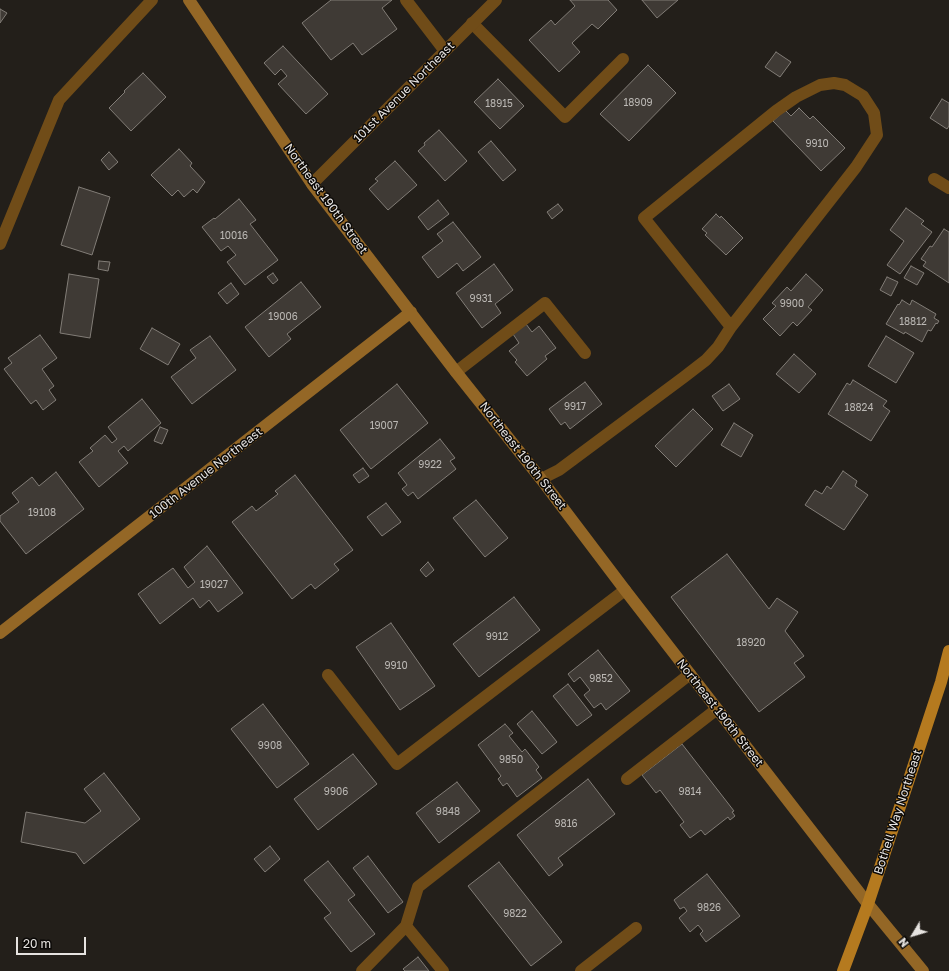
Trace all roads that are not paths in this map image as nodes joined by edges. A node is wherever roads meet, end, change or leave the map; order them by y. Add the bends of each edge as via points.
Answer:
1 (152, 0) edge
2 (189, 0) edge
3 (406, 0) edge
4 (496, 0) edge
5 (472, 23) junction
6 (445, 50) junction
7 (623, 59) dead end
8 (934, 179) dead end
9 (312, 184) junction
10 (949, 188) edge
11 (0, 244) edge
12 (411, 312) junction
13 (731, 327) junction
14 (585, 353) dead end
15 (456, 372) junction
16 (541, 479) junction
17 (625, 590) junction
18 (0, 633) edge
19 (949, 651) edge
20 (690, 674) junction
21 (328, 675) dead end
22 (717, 709) junction
23 (627, 779) dead end
24 (868, 904) junction
25 (406, 926) junction
26 (636, 928) dead end
27 (362, 971) edge
28 (443, 971) edge
29 (581, 971) edge
30 (843, 971) edge
31 (923, 971) edge

1 - 11 street via 59,100
2 - 9 street, Northeast 190th Street
3 - 6 street
4 - 5 street, 101st Avenue Northeast
5 - 6 street, 101st Avenue Northeast
5 - 7 street via 565,117
6 - 9 street, 101st Avenue Northeast
8 - 10 street
9 - 12 street, Northeast 190th Street
12 - 15 street, Northeast 190th Street
12 - 18 street, 100th Avenue Northeast
13 - 13 street via 644,218 796,97 820,85 845,85 864,96 874,113 877,135 856,167
13 - 16 street via 706,360 559,470
14 - 15 street via 546,303
15 - 16 street, Northeast 190th Street
16 - 17 street, Northeast 190th Street
17 - 20 street, Northeast 190th Street
17 - 21 street via 397,764
19 - 24 main road, Bothell Way Northeast
20 - 22 street, Northeast 190th Street
20 - 25 street via 418,887
22 - 23 street
22 - 24 street, Northeast 190th Street
24 - 30 main road, Bothell Way Northeast
24 - 31 street, Northeast 190th Street
25 - 27 street
25 - 28 street
26 - 29 street

